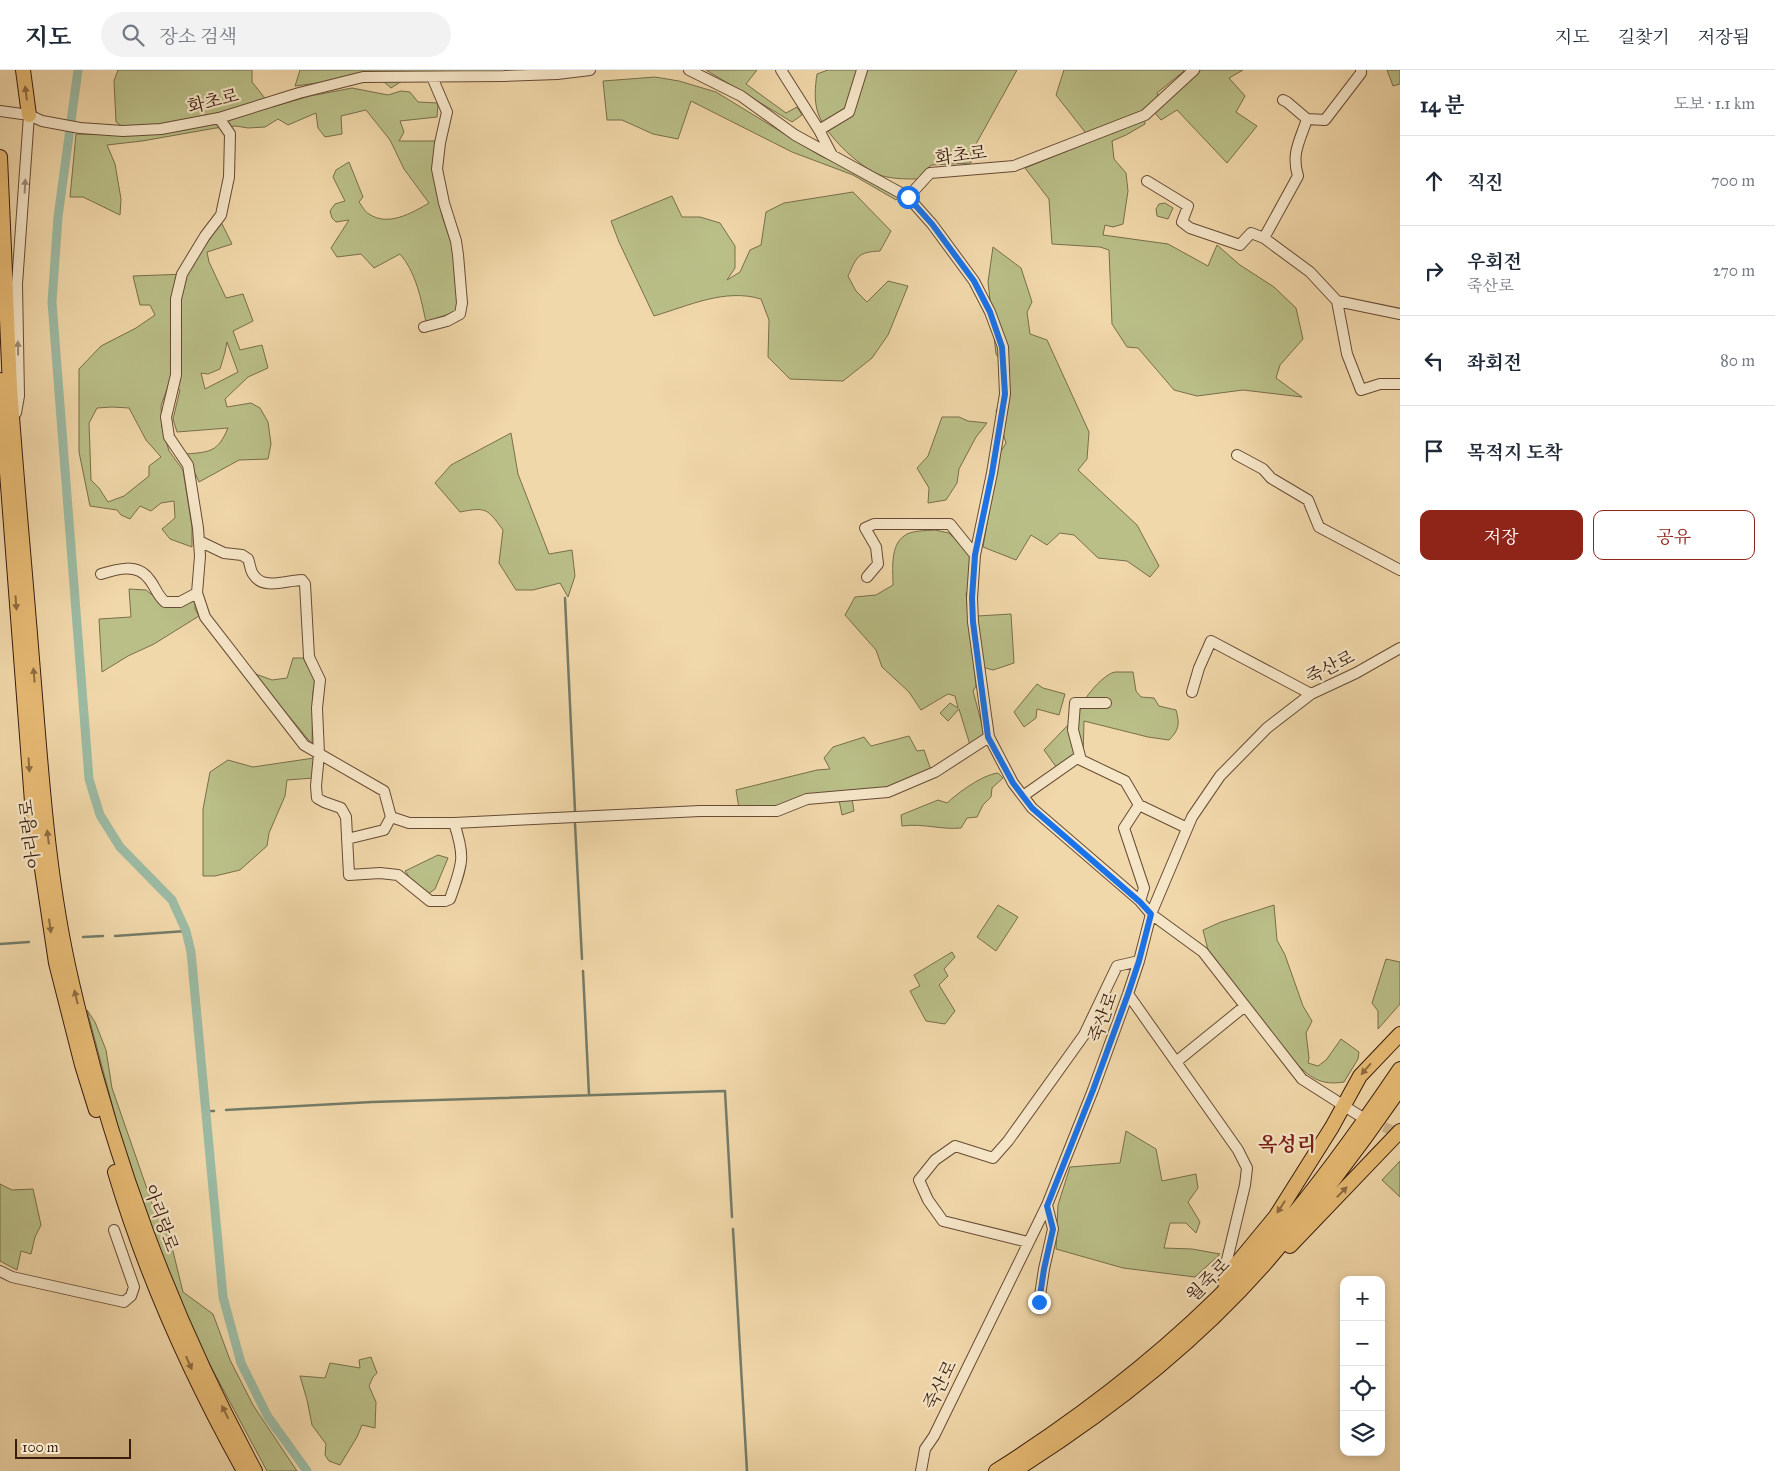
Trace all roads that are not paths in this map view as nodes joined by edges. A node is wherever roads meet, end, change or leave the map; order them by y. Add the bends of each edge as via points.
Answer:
1 (24, 70) edge
2 (590, 70) edge
3 (689, 70) edge
4 (781, 70) edge
5 (862, 70) edge
6 (1194, 70) edge
7 (1361, 70) edge
8 (432, 77) junction
9 (1283, 100) dead end
10 (0, 111) edge
11 (29, 115) junction
12 (219, 118) junction
13 (1307, 119) junction
14 (819, 130) junction
15 (832, 155) junction
16 (0, 157) edge
17 (1147, 181) dead end
18 (908, 197) junction
19 (1264, 238) junction
20 (1337, 301) junction
21 (1400, 314) edge
22 (424, 327) dead end
23 (0, 380) edge
24 (1400, 384) edge
25 (6, 432) edge
26 (1237, 455) dead end
27 (199, 541) junction
28 (975, 555) junction
29 (1400, 570) edge
30 (101, 574) dead end
31 (867, 577) dead end
32 (197, 593) junction
33 (1400, 648) edge
34 (1192, 692) dead end
35 (1311, 694) junction
36 (1106, 703) dead end
37 (988, 737) junction
38 (319, 754) junction
39 (1080, 756) junction
40 (1023, 796) junction
41 (1139, 805) junction
42 (391, 817) junction
43 (454, 823) junction
44 (1187, 828) junction
45 (347, 839) junction
46 (1140, 902) junction
47 (1151, 914) junction
48 (1139, 961) junction
49 (1128, 994) junction
50 (1245, 1006) junction
51 (1400, 1034) edge
52 (1176, 1062) junction
53 (1400, 1069) edge
54 (1400, 1088) edge
55 (1344, 1105) junction
56 (1360, 1116) tunnel mouth
57 (1398, 1132) edge
58 (1047, 1206) junction
59 (114, 1230) dead end
60 (1028, 1242) junction
61 (1269, 1259) junction
62 (1227, 1260) dead end
63 (0, 1271) edge
64 (1222, 1293) junction
65 (1039, 1302) dead end
66 (234, 1431) junction
67 (244, 1471) edge
68 (255, 1471) edge
69 (264, 1471) edge
70 (921, 1471) edge
71 (996, 1471) edge
72 (1014, 1471) edge

11 -> 1 main road
2 - 8 street, 화초로 via 558,74
3 - 15 street via 741,96 795,135
4 - 14 street
5 - 14 street via 849,112
6 - 18 street, 화초로 via 1145,115 1014,166 930,173
7 - 13 street via 1325,120
8 - 12 street, 화초로 via 363,77 299,92
8 - 22 street via 447,112 437,169 457,248 462,303 460,314
9 - 13 street
10 - 11 street
11 - 12 street, 화초로 via 42,121 80,128 123,131 161,129
25 -> 11 street via 18,396 18,284
12 - 27 street via 230,134 229,176 221,215 182,274 176,299 176,375 166,416 169,437 188,465
13 - 19 street via 1295,155 1298,176
14 - 15 street
15 - 18 street
16 - 25 main road, 아리랑로 via 10,388
17 - 19 street via 1188,206 1182,222 1190,228 1240,245 1251,233
18 - 28 street via 974,281 990,312 1002,347 1005,394
19 - 20 street via 1310,272
20 - 21 street
20 - 24 street via 1347,354 1360,390 1380,384
23 - 25 main road, 아리랑로
66 -> 25 main road, 아리랑로 via 185,1329 140,1216 115,1146 71,980 48,838
25 -> 67 main road, 아리랑로 via 32,802 56,963 82,1065 129,1220 168,1318
26 - 29 street via 1308,500 1319,527
27 - 32 street
27 - 38 street via 224,553 248,559 252,574 260,582 274,584 302,580 305,584 309,656 320,680
28 - 31 street via 950,524 874,524 865,528 876,547 878,564
28 - 37 street via 973,622
30 - 32 street via 118,568 138,569 149,578 165,602 180,602
32 - 38 street via 205,617 304,745
33 - 35 street, 죽산로
34 - 35 street via 1211,641
35 - 44 street, 죽산로 via 1267,728 1220,776
36 - 39 street via 1075,703 1073,730
37 - 40 street
37 - 43 street via 935,772 888,792 807,799 777,811 700,811
38 - 42 street via 384,791
38 - 45 street via 317,798 341,808 346,817
39 - 40 street
39 - 41 street via 1082,760 1125,781
40 - 46 street via 1032,808
41 - 44 street
41 - 46 street via 1124,828 1144,888
42 - 43 street via 409,823
42 - 45 street via 384,830
43 - 45 street via 460,840 461,869 450,898 444,901 430,901 398,875 349,875
44 - 47 street, 죽산로
46 - 47 street
47 - 48 street, 죽산로
47 - 50 street via 1203,952
48 - 49 street, 죽산로
48 - 60 street via 1117,966 1084,1035 1008,1141 992,1158 955,1146 935,1160 919,1180 943,1221
49 - 52 street
49 - 58 street, 죽산로
50 - 52 street
50 - 55 street via 1302,1079
51 -> 55 main road via 1360,1076
52 - 62 street via 1238,1150 1247,1168
53 - 64 main road, 월죽로 via 1298,1209
54 - 61 main road, 월죽로 via 1341,1172
55 - 56 street
55 -> 64 main road via 1276,1216 1229,1273
61 -> 57 main road via 1282,1255
58 - 60 street, 죽산로
58 - 65 street via 1053,1229
59 - 63 street via 134,1287 124,1302 12,1277
60 - 70 street, 죽산로 via 925,1449
61 - 72 main road, 월죽로 via 1237,1293 1131,1389
64 - 71 main road, 월죽로 via 1115,1388
66 - 68 main road, 아리랑로
66 - 69 main road via 245,1435

